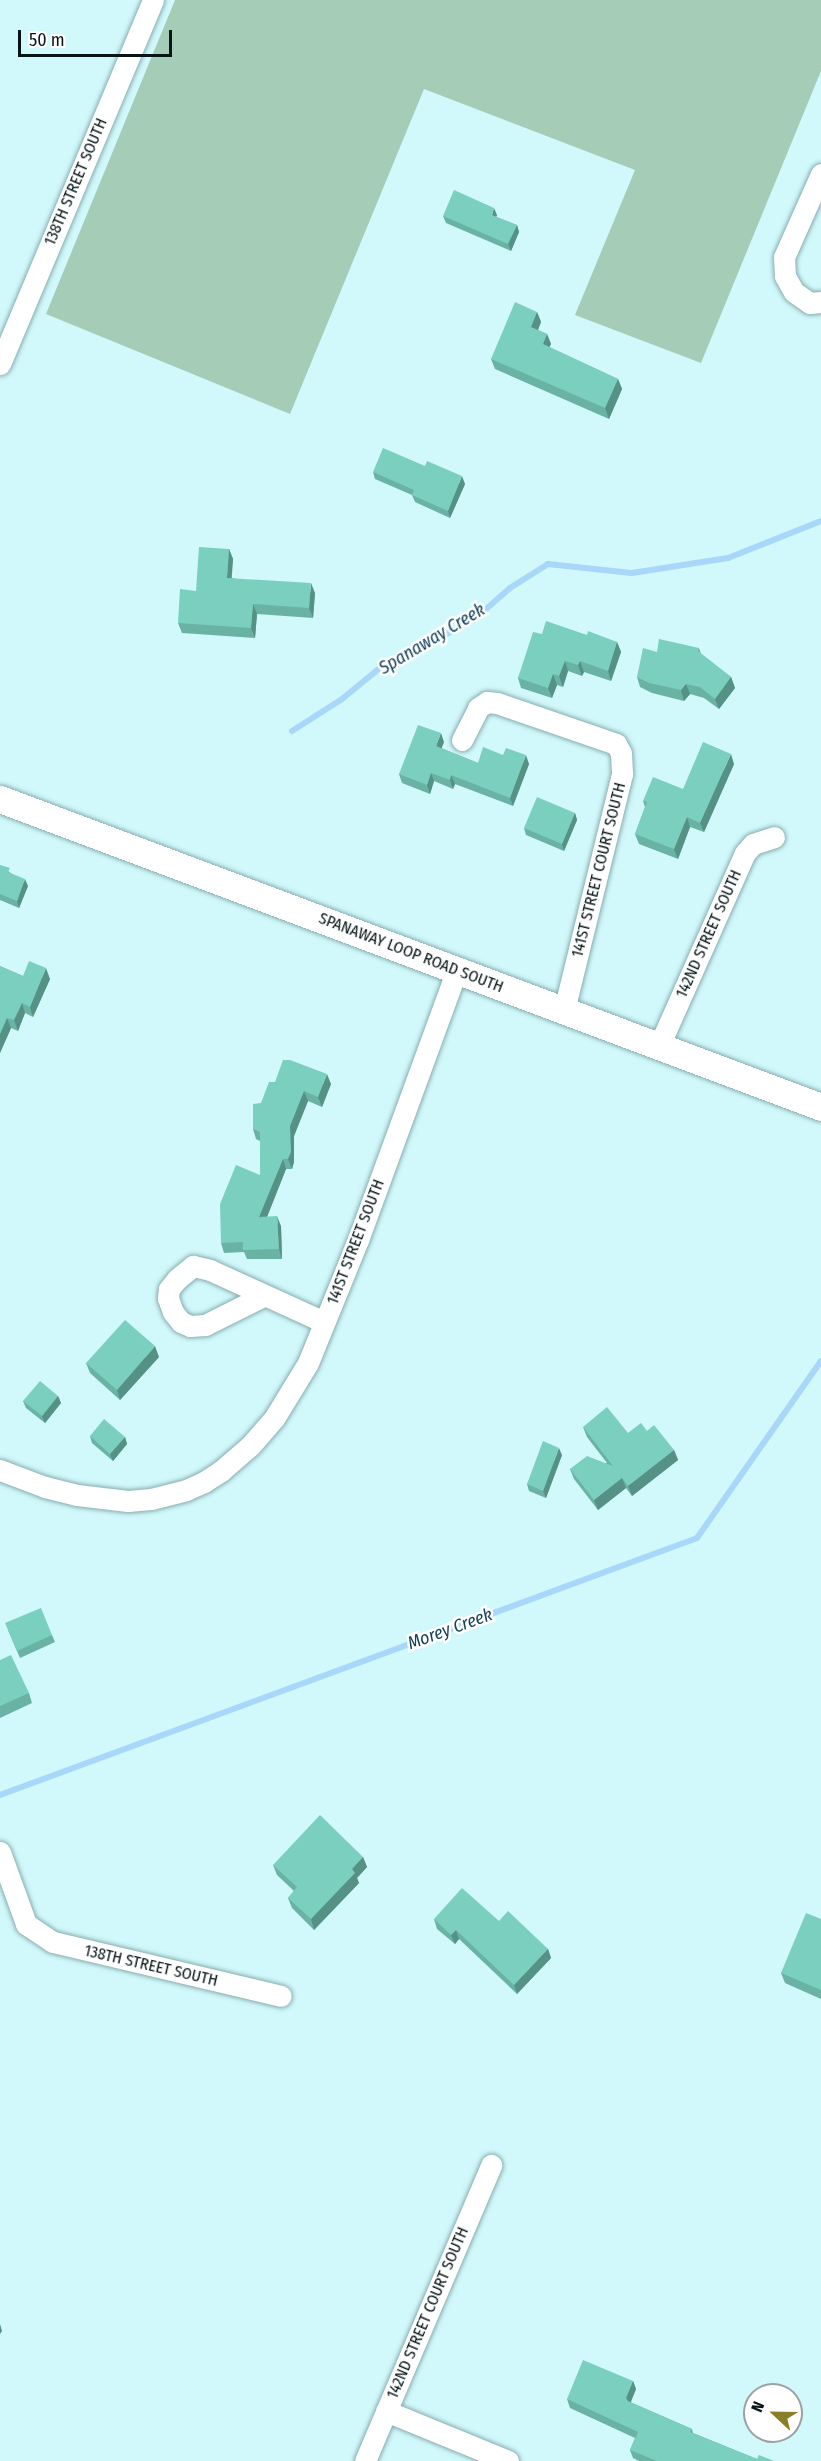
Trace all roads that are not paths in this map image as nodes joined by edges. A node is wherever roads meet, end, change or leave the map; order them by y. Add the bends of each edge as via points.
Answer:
1 (153, 0) edge
2 (819, 186) edge
3 (821, 302) edge
4 (0, 364) edge
5 (462, 740) dead end
6 (0, 799) edge
7 (774, 837) dead end
8 (457, 970) junction
9 (564, 1011) junction
10 (659, 1046) junction
11 (821, 1107) edge
12 (263, 1296) dead end
13 (324, 1322) junction
14 (0, 1470) edge
15 (0, 1852) edge
16 (281, 1996) dead end
17 (491, 2165) dead end
18 (386, 2411) junction
19 (364, 2461) edge
20 (508, 2461) edge

1 - 4 street, 138TH STREET SOUTH
2 - 3 street via 784,257 785,276 794,292 810,303
5 - 9 street, 141ST STREET COURT SOUTH via 478,708 487,702 616,744 621,753 622,774
6 - 8 main road, SPANAWAY LOOP ROAD SOUTH
7 - 10 street, 142ND STREET SOUTH via 753,844 745,853
8 - 9 main road, SPANAWAY LOOP ROAD SOUTH
8 - 13 street, 141ST STREET SOUTH
9 - 10 main road, SPANAWAY LOOP ROAD SOUTH
10 - 11 main road, SPANAWAY LOOP ROAD SOUTH
12 - 13 street
13 - 14 street, 141ST STREET SOUTH via 308,1363 275,1417 250,1446 204,1482 170,1495 128,1501 77,1495
15 - 16 street, 138TH STREET SOUTH via 26,1924 53,1942
17 - 18 street, 142ND STREET COURT SOUTH
18 - 19 street, 142ND STREET COURT SOUTH
18 - 20 street

